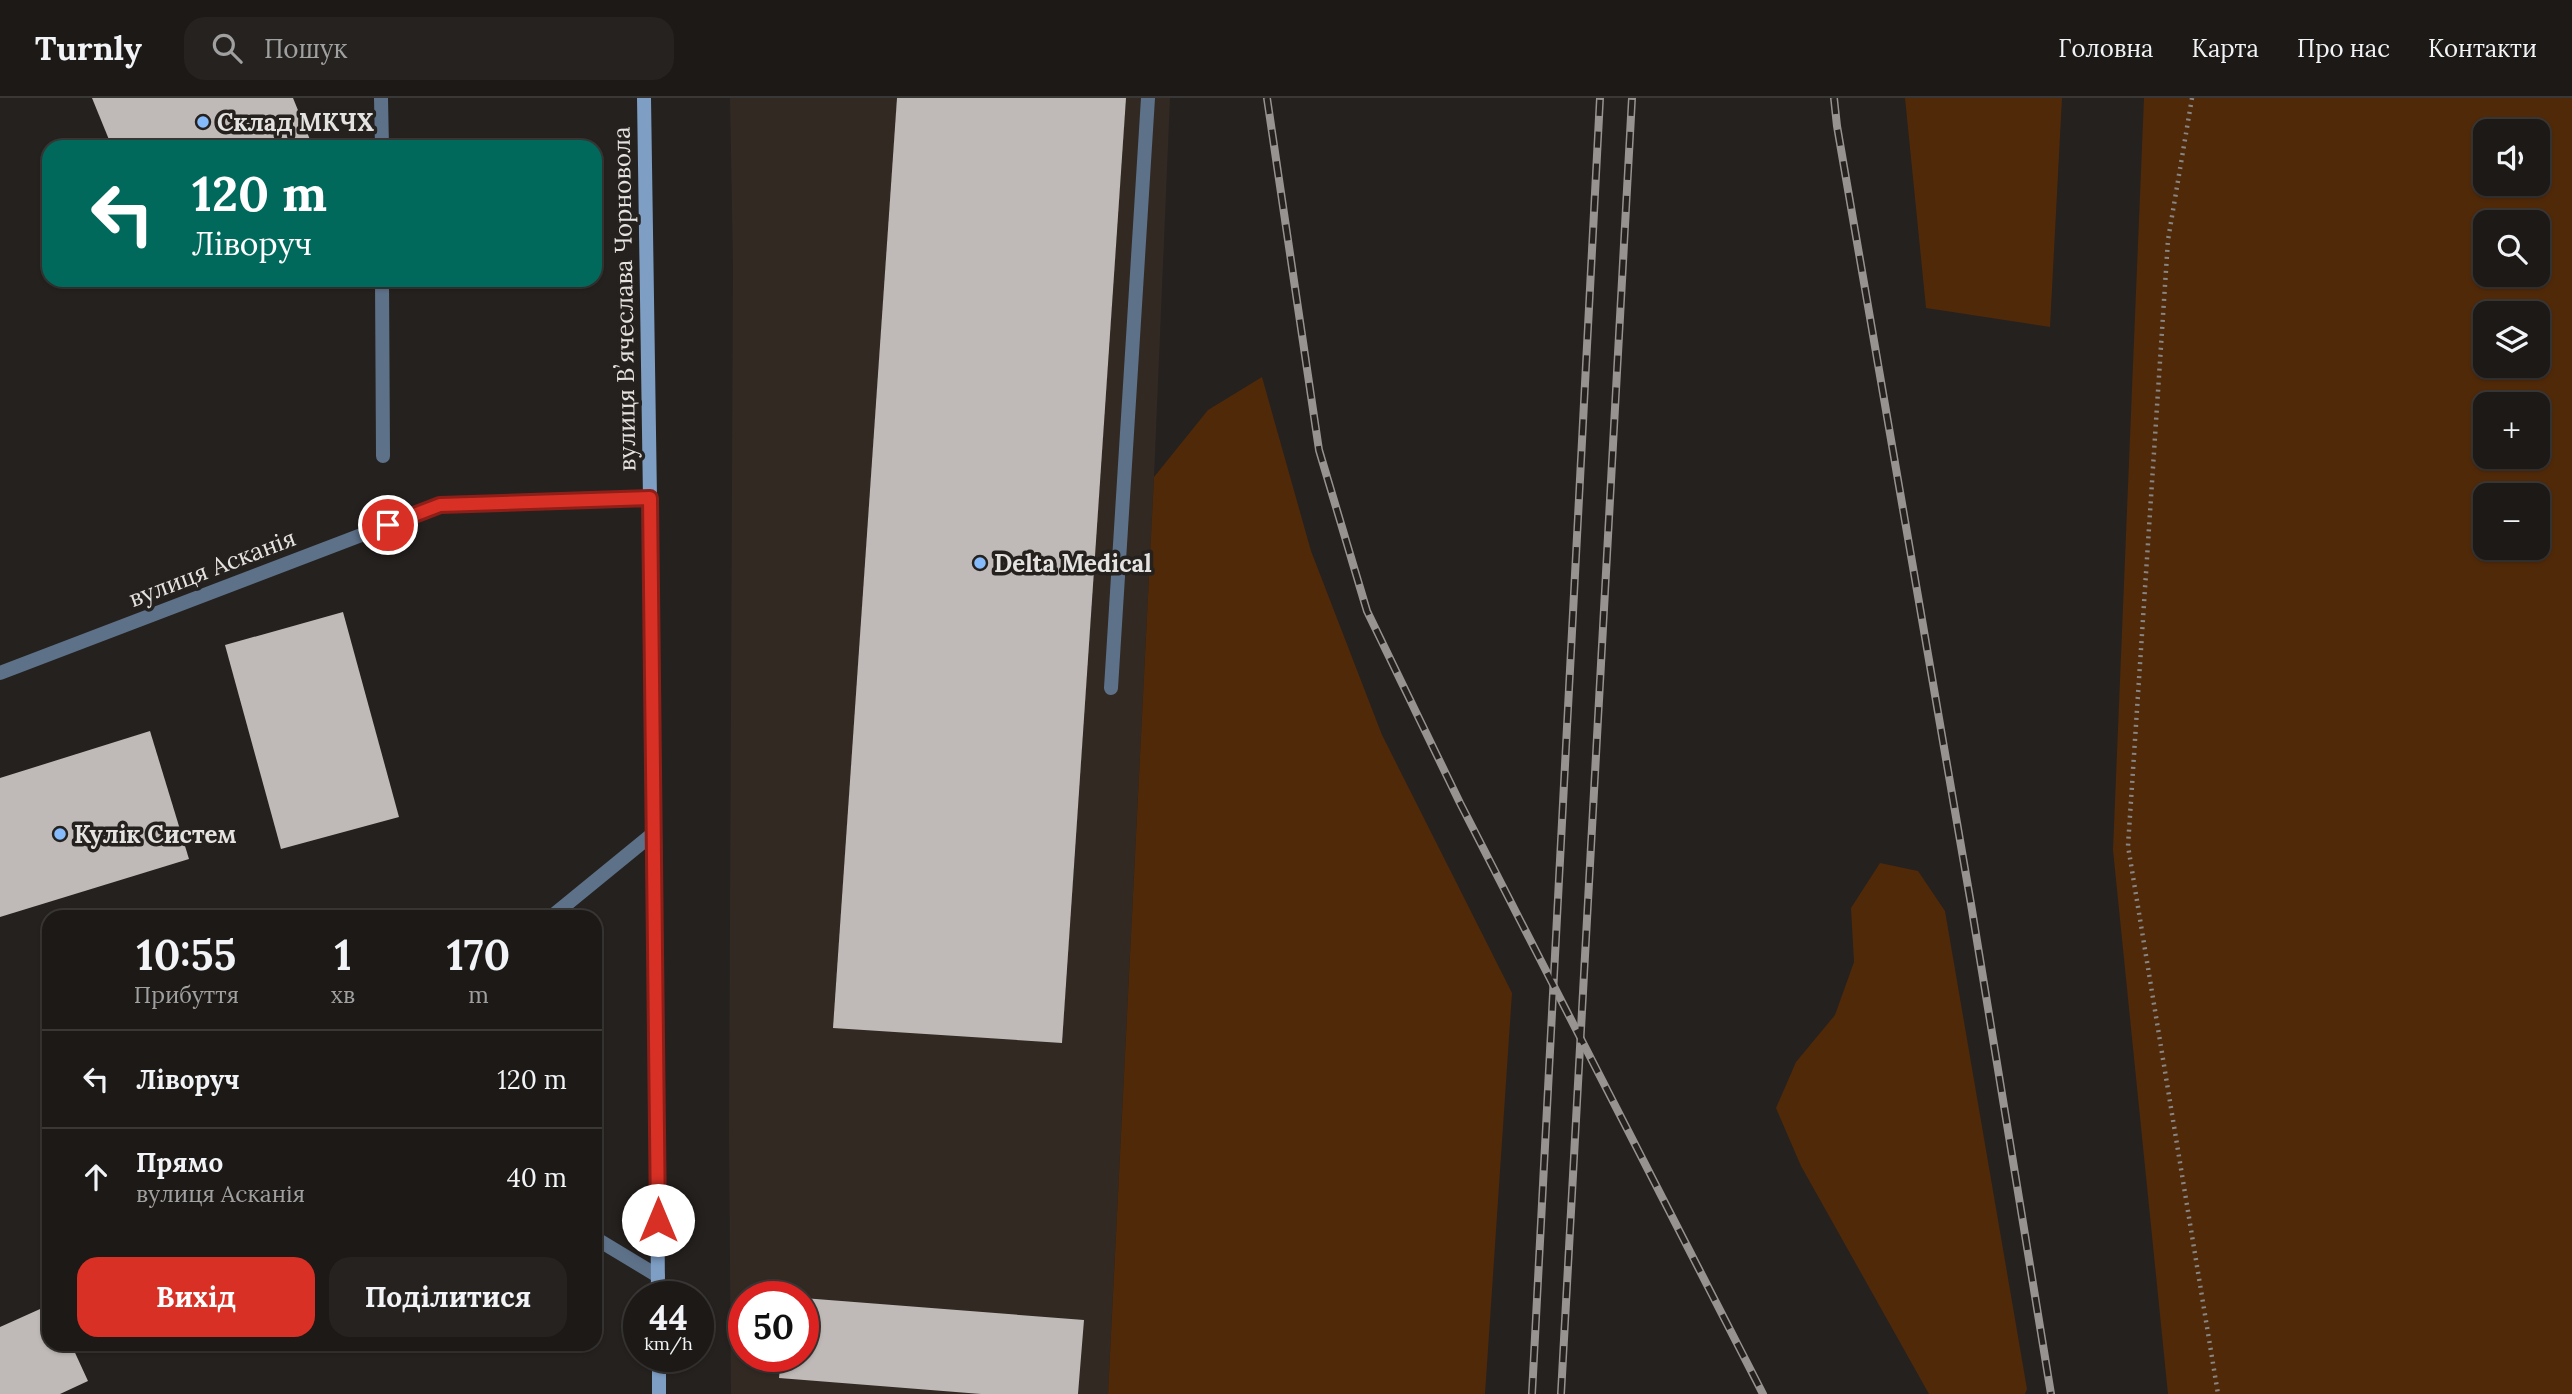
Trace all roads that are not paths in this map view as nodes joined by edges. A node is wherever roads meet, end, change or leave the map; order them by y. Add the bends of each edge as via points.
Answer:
1 (382, 98) edge
2 (644, 98) edge
3 (1148, 98) edge
4 (382, 140) edge
5 (382, 287) edge
6 (383, 456) dead end
7 (650, 498) junction
8 (0, 673) edge
9 (1111, 688) dead end
10 (655, 832) junction
11 (560, 910) edge
12 (602, 1242) edge
13 (658, 1276) junction
14 (658, 1281) edge
15 (659, 1372) edge
16 (659, 1394) edge

1 - 4 lane
2 - 7 main road, вулиця Вʼячеслава Чорновола
3 - 9 lane
5 - 6 lane
7 - 8 lane, вулиця Асканія via 440,505
7 - 10 main road, вулиця Вʼячеслава Чорновола
10 - 11 lane
10 - 13 main road, вулиця Вʼячеслава Чорновола
12 - 13 lane
13 - 14 main road, вулиця Вʼячеслава Чорновола
15 - 16 main road

